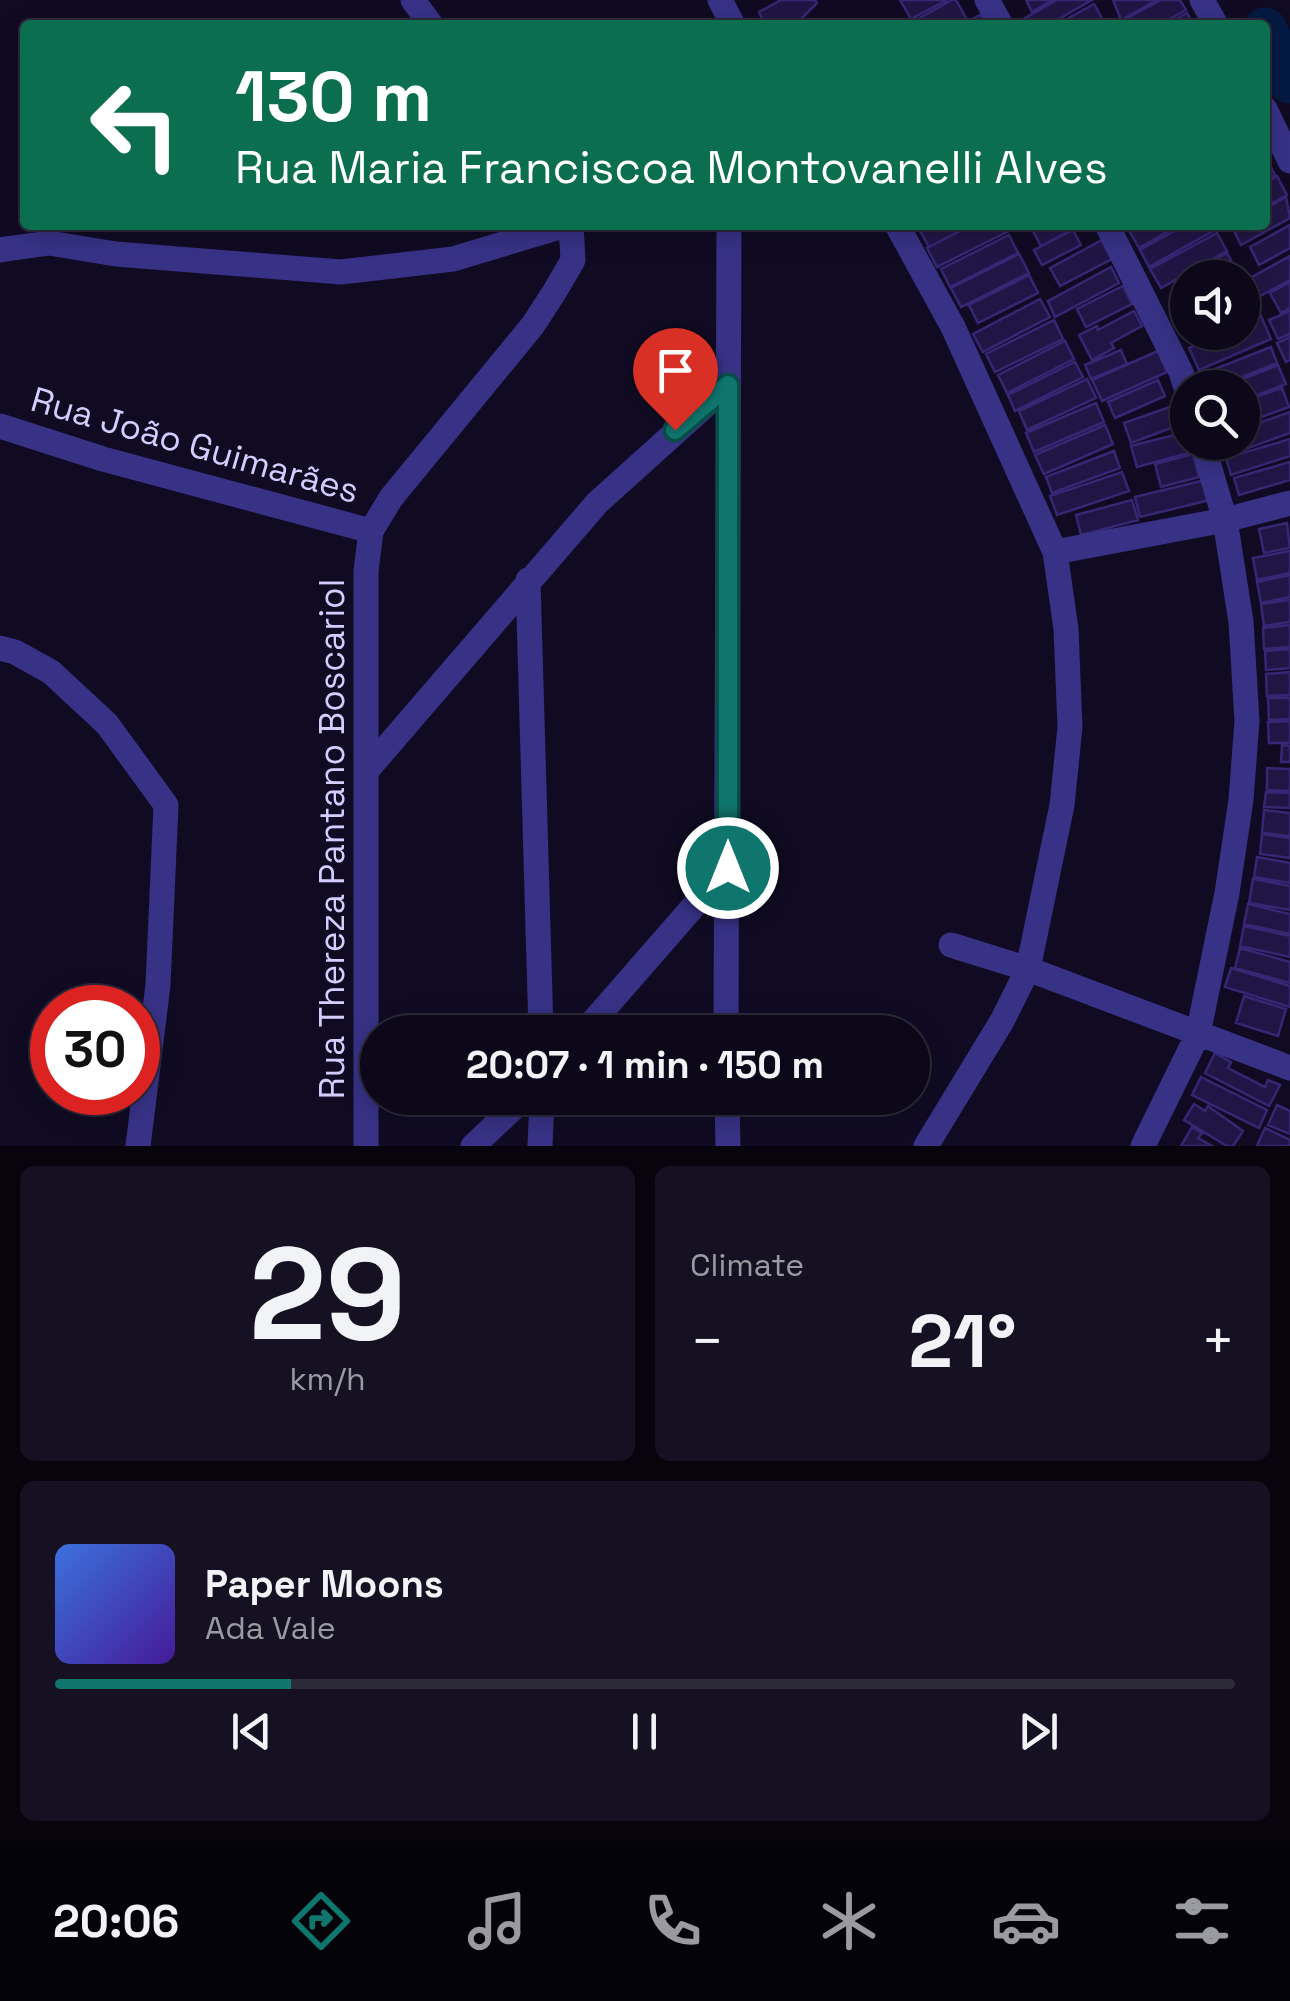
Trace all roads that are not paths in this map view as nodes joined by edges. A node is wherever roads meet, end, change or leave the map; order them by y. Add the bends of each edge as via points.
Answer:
1 (1270, 119) edge
2 (1290, 161) edge
3 (551, 230) edge
4 (569, 230) edge
5 (729, 230) edge
6 (900, 230) edge
7 (1110, 230) edge
8 (0, 250) edge
9 (1180, 370) edge
10 (728, 385) junction
11 (0, 426) edge
12 (1207, 460) edge
13 (1290, 502) edge
14 (1225, 520) junction
15 (371, 531) junction
16 (1055, 552) junction
17 (528, 580) junction
18 (0, 648) edge
19 (368, 769) junction
20 (728, 868) junction
21 (952, 945) dead end
22 (1028, 968) junction
23 (541, 1015) edge
24 (599, 1015) edge
25 (726, 1015) edge
26 (1198, 1034) junction
27 (1290, 1068) edge
28 (506, 1115) edge
29 (541, 1115) edge
30 (727, 1115) edge
31 (138, 1146) edge
32 (366, 1146) edge
33 (473, 1146) edge
34 (540, 1146) edge
35 (728, 1146) edge
36 (926, 1146) edge
37 (1143, 1146) edge

1 - 2 street
3 - 8 street via 453,259 341,272 50,243
4 - 15 street via 573,260 533,326
5 - 10 street
6 - 16 street via 953,326
7 - 9 street
10 - 17 street via 597,503
10 - 20 street
11 - 15 street, Rua João Guimarães
12 - 14 street
13 - 14 street
14 - 16 street
14 - 26 street via 1247,721 1227,893
15 - 19 street, Rua Thereza Pantano Boscariol
16 - 22 street via 1070,727 1062,804
17 - 19 street
17 - 23 street
18 - 31 street via 51,672 107,724 166,806 158,985
19 - 32 street, Rua Thereza Pantano Boscariol
20 - 24 street
20 - 25 street
21 - 22 street
22 - 26 street
22 - 36 street
26 - 27 street
26 - 37 street
28 - 33 street
29 - 34 street
30 - 35 street

